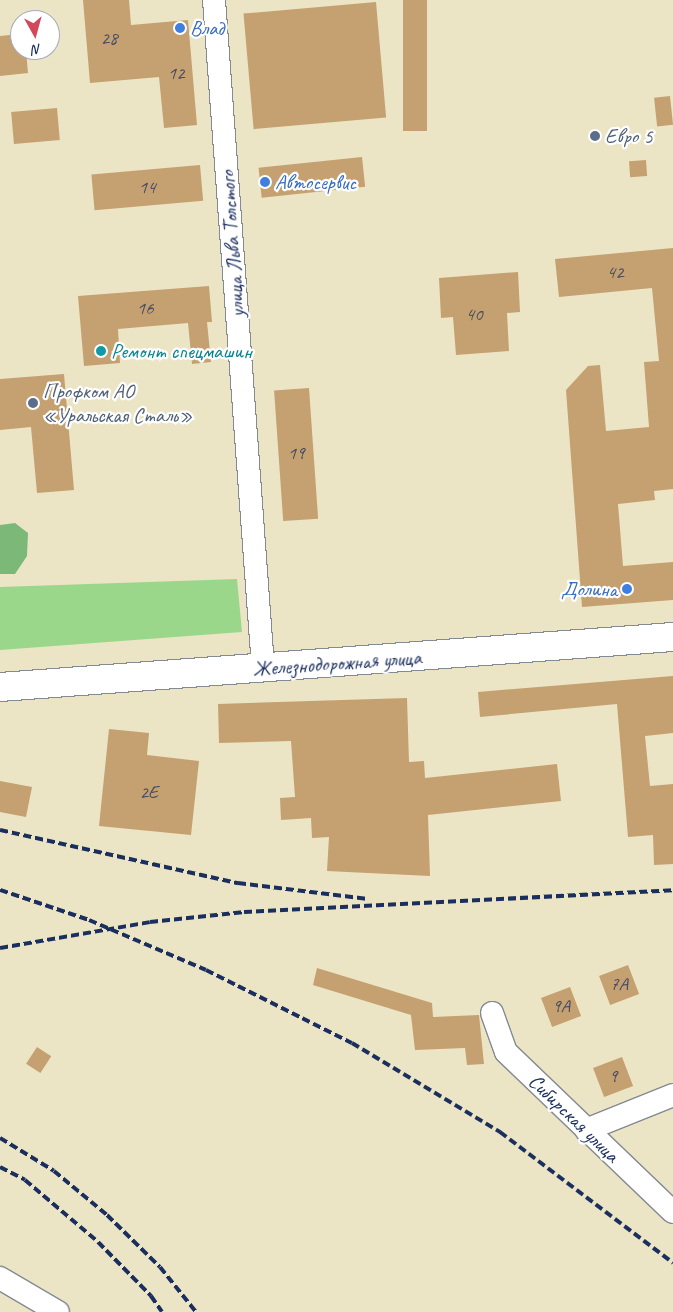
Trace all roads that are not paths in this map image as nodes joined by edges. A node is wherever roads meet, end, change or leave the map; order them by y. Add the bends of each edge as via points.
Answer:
1 (214, 0) edge
2 (673, 637) edge
3 (263, 668) junction
4 (0, 687) edge
5 (492, 1013) dead end
6 (673, 1095) edge
7 (586, 1130) junction
8 (673, 1212) edge
9 (0, 1278) edge
10 (58, 1312) edge

1 - 3 street, улица Льва Толстого
2 - 3 main road, Железнодорожная улица
3 - 4 main road, Железнодорожная улица
5 - 7 street, Сибирская улица via 506,1052
6 - 7 street
7 - 8 street, Сибирская улица
9 - 10 street

